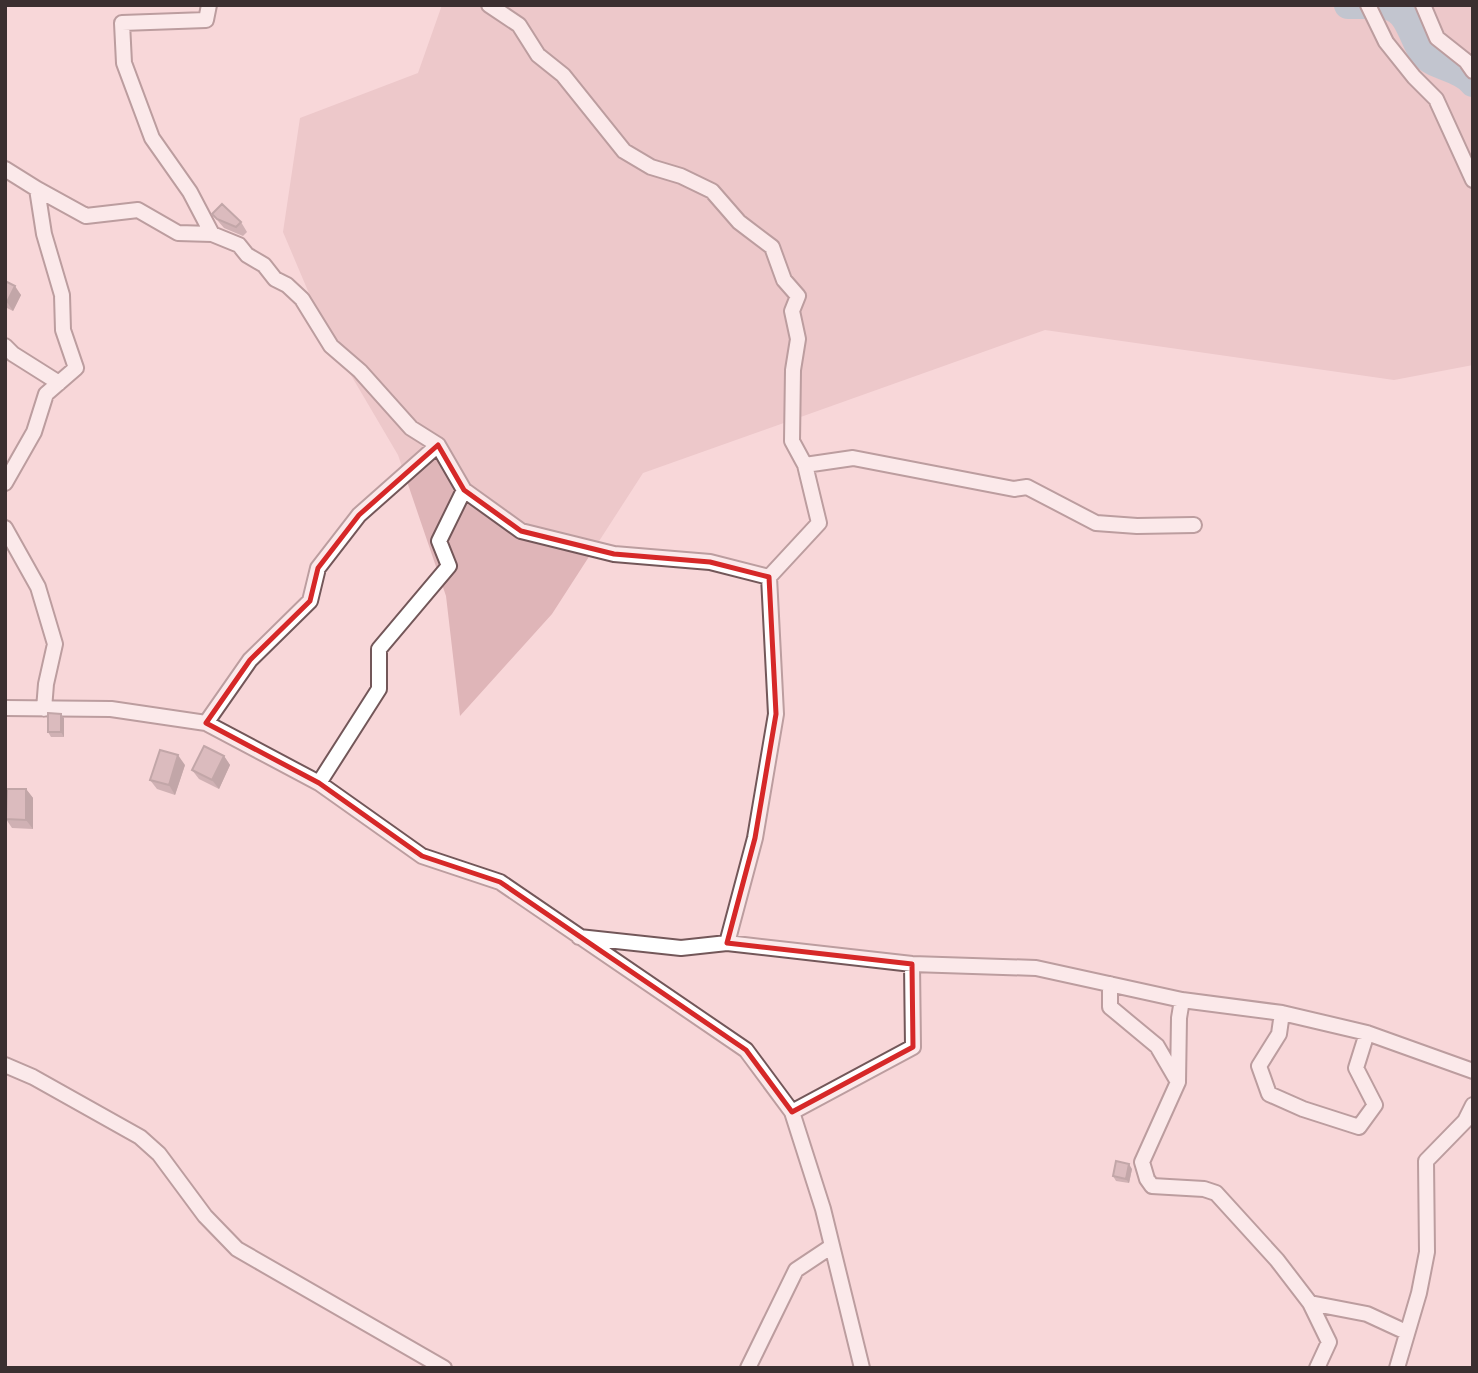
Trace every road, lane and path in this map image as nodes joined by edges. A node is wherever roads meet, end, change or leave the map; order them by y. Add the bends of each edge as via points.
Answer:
1 (209, 5) edge
2 (489, 5) edge
3 (1368, 5) edge
4 (1423, 5) edge
5 (1473, 71) edge
6 (5, 169) edge
7 (1473, 180) edge
8 (37, 189) junction
9 (212, 234) junction
10 (5, 346) edge
11 (59, 383) junction
12 (438, 445) junction
13 (805, 465) junction
14 (5, 483) edge
15 (464, 491) junction
16 (1194, 525) dead end
17 (5, 528) edge
18 (768, 577) junction
19 (5, 708) edge
20 (44, 709) junction
21 (206, 723) junction
22 (319, 783) junction
23 (578, 937) junction
24 (727, 943) junction
25 (912, 964) junction
26 (1110, 984) junction
27 (1182, 1000) junction
28 (1282, 1013) junction
29 (1367, 1033) junction
30 (5, 1065) edge
31 (1473, 1071) edge
32 (1178, 1082) junction
33 (1473, 1105) edge
34 (792, 1112) junction
35 (832, 1245) junction
36 (1310, 1303) junction
37 (1406, 1332) junction
38 (444, 1368) edge
39 (748, 1368) edge
40 (862, 1368) edge
41 (1317, 1368) edge
42 (1397, 1368) edge

1 - 9 street via 206,20 121,23 124,63 152,138 190,191
2 - 13 street via 519,25 538,55 563,75 624,151 712,191 739,222 772,247 784,280 797,296 792,311 797,339 792,441
3 - 7 street via 1386,42 1436,99
4 - 5 street via 1437,38
6 - 8 street
8 - 9 street via 86,216 138,210 178,233
8 - 11 street via 44,234 62,295 63,330 76,368
9 - 12 street via 239,245 302,299 331,346 411,428
10 - 11 street
11 - 14 street via 46,394 34,432
12 - 15 street
12 - 21 street via 359,515 318,568 310,601 250,660
13 - 16 street via 853,458 1014,489 1027,487 1096,523
13 - 18 street via 819,523
15 - 18 street via 521,531 614,554 710,562
15 - 22 street via 439,541 449,566 379,649 379,689
17 - 20 street via 38,587 55,644
18 - 24 street via 776,714 755,838
19 - 20 street
20 - 21 street via 111,709
21 - 22 street
22 - 23 street via 422,856 500,882
23 - 24 street via 681,948
23 - 34 street via 746,1050
24 - 25 street
25 - 26 street via 1036,968
25 - 34 street via 913,1048
26 - 27 street
26 - 32 street via 1110,1007 1157,1046
27 - 28 street
27 - 32 street
28 - 29 street
28 - 29 street via 1279,1034 1259,1066 1269,1094 1359,1127 1376,1105 1356,1068
29 - 31 street
30 - 38 street via 140,1137 237,1249
32 - 36 street via 1142,1162 1147,1179 1152,1186 1216,1193
33 - 37 street via 1465,1121 1426,1161 1427,1252
34 - 35 street
35 - 39 street via 796,1270
35 - 40 street
36 - 37 street via 1367,1314
36 - 41 street via 1329,1342
37 - 42 street

